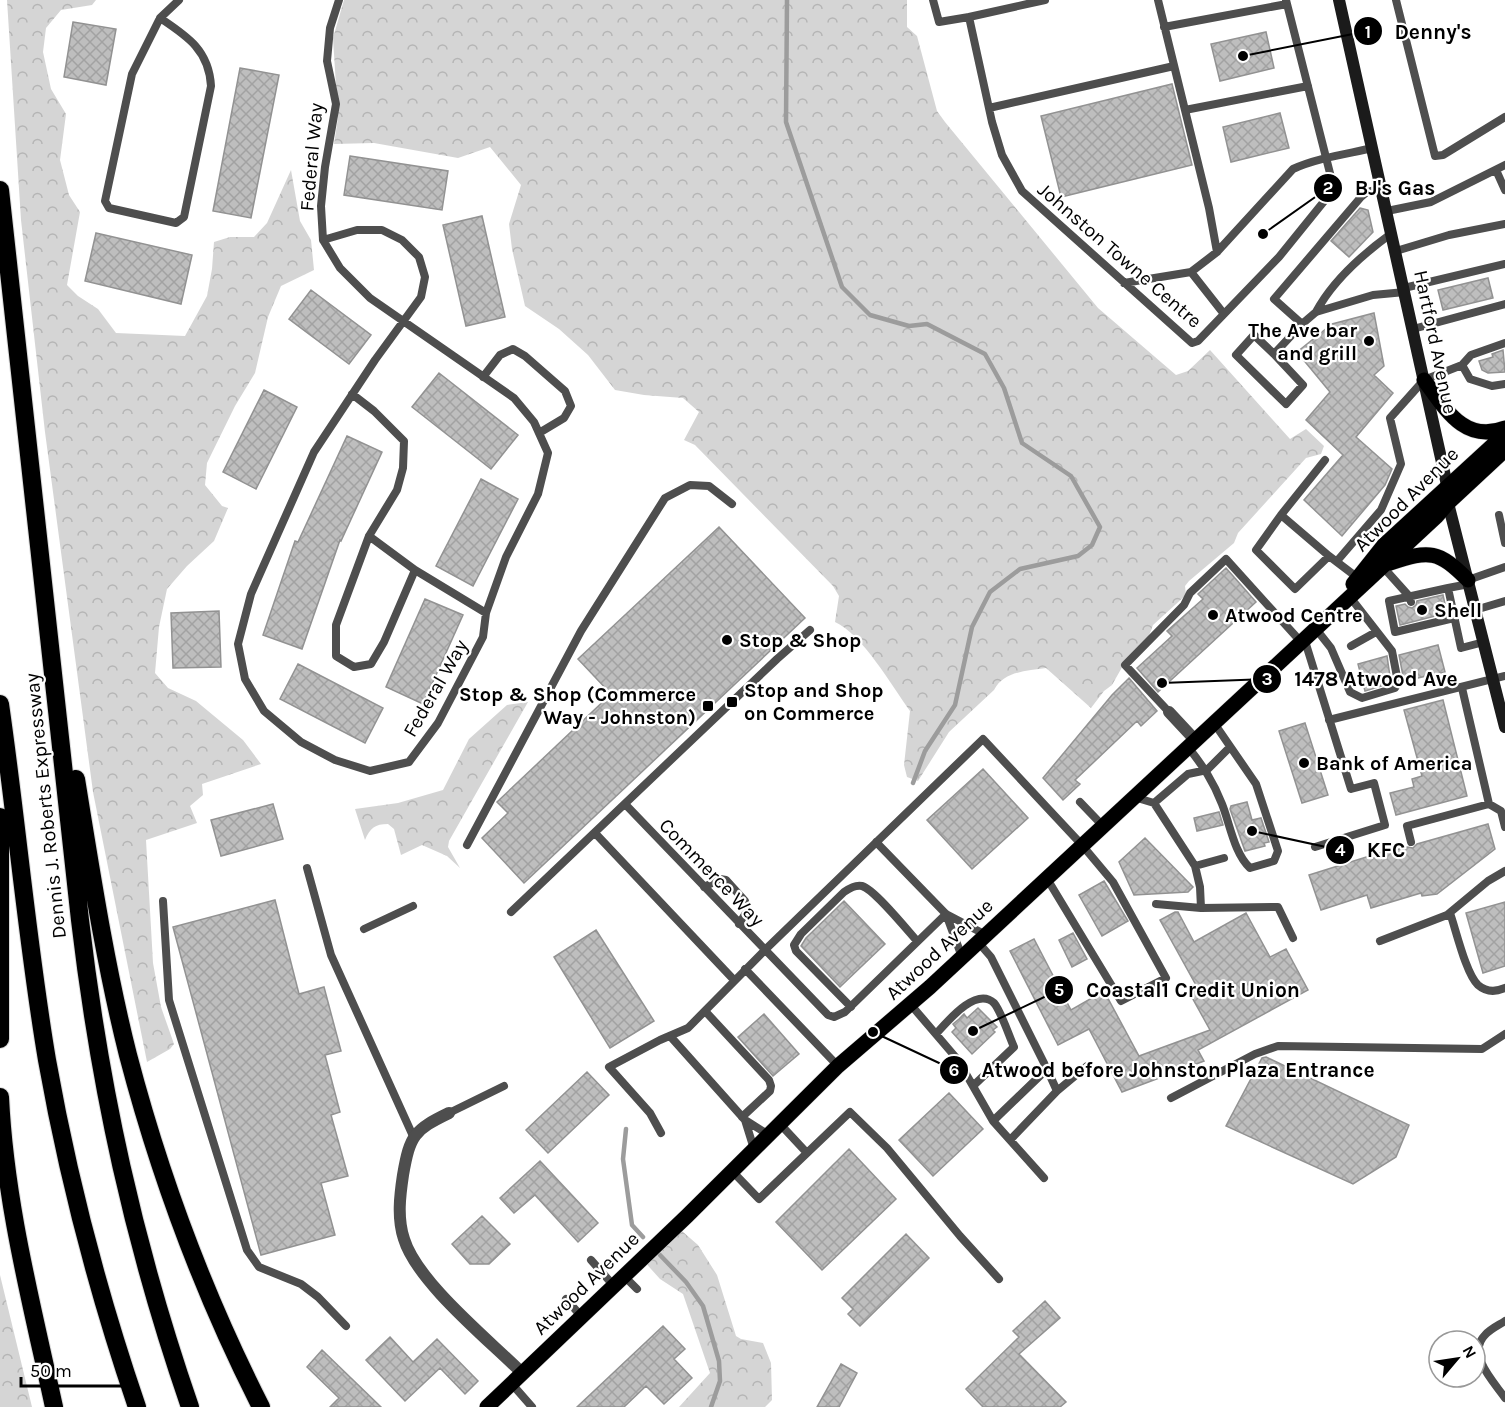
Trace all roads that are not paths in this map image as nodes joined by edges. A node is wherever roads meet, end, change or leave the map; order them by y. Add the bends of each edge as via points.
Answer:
1 (179, 0) edge
2 (339, 0) edge
3 (933, 0) edge
4 (1045, 0) edge
5 (1158, 0) edge
6 (1339, 0) edge
7 (1396, 0) edge
8 (1287, 2) edge
9 (969, 17) junction
10 (160, 18) junction
11 (1164, 27) junction
12 (1174, 66) junction
13 (1308, 86) junction
14 (989, 108) junction
15 (1185, 110) junction
16 (1505, 117) edge
17 (1373, 148) junction
18 (1326, 159) junction
19 (1505, 165) edge
20 (1496, 170) junction
21 (1382, 188) junction
22 (0, 190) edge
23 (1505, 190) edge
24 (1387, 211) junction
25 (1505, 224) edge
26 (1392, 233) junction
27 (323, 240) junction
28 (1396, 251) junction
29 (1216, 252) junction
30 (1505, 264) edge
31 (1191, 272) junction
32 (1124, 283) junction
33 (1404, 290) junction
34 (1505, 304) edge
35 (1316, 312) junction
36 (1224, 314) junction
37 (404, 321) junction
38 (1302, 324) junction
39 (1413, 329) junction
40 (1505, 343) edge
41 (1274, 354) junction
42 (1462, 365) junction
43 (483, 376) junction
44 (1424, 380) junction
45 (1505, 384) edge
46 (352, 394) junction
47 (1505, 428) edge
48 (539, 433) junction
49 (1505, 434) edge
50 (1505, 450) edge
51 (1325, 460) dead end
52 (1447, 485) junction
53 (1448, 503) junction
54 (732, 504) dead end
55 (1281, 515) junction
56 (1499, 515) dead end
57 (369, 536) junction
58 (1505, 543) edge
59 (1329, 556) junction
60 (1337, 561) junction
61 (1384, 566) junction
62 (1505, 567) edge
63 (415, 570) junction
64 (1358, 578) junction
65 (1468, 582) junction
66 (44, 587) junction
67 (1448, 588) junction
68 (1350, 597) junction
69 (1410, 599) junction
70 (1505, 601) edge
71 (1475, 610) junction
72 (486, 613) junction
73 (1454, 618) junction
74 (1318, 628) junction
75 (810, 630) dead end
76 (1376, 632) junction
77 (1303, 642) junction
78 (1484, 642) junction
79 (1351, 646) dead end
80 (1499, 678) edge
81 (1462, 687) junction
82 (0, 704) edge
83 (1503, 709) edge
84 (1169, 712) joint
85 (1329, 720) junction
86 (1214, 723) junction
87 (1505, 727) edge
88 (1192, 744) junction
89 (1230, 747) junction
90 (1207, 770) junction
91 (1134, 797) junction
92 (1080, 802) dead end
93 (1154, 803) junction
94 (625, 804) junction
95 (1489, 804) junction
96 (0, 817) edge
97 (1103, 826) junction
98 (1505, 827) edge
99 (595, 833) junction
100 (876, 842) junction
101 (1411, 842) dead end
102 (467, 845) dead end
103 (1082, 845) junction
104 (1315, 847) dead end
105 (1224, 858) dead end
106 (1195, 866) junction
107 (308, 868) dead end
108 (1505, 871) edge
109 (1046, 877) junction
110 (704, 887) junction
111 (163, 901) dead end
112 (1156, 904) dead end
113 (413, 906) dead end
114 (1201, 908) junction
115 (511, 912) dead end
116 (1450, 913) junction
117 (946, 914) junction
118 (739, 924) junction
119 (364, 929) dead end
120 (982, 938) junction
121 (1293, 938) dead end
122 (918, 941) junction
123 (1380, 941) dead end
124 (764, 951) junction
125 (962, 957) junction
126 (746, 969) junction
127 (734, 980) junction
128 (1505, 988) edge
129 (911, 1005) junction
130 (851, 1006) junction
131 (705, 1011) junction
132 (936, 1034) junction
133 (1505, 1034) edge
134 (670, 1036) junction
135 (0, 1039) edge
136 (1087, 1065) dead end
137 (838, 1066) junction
138 (1047, 1069) junction
139 (504, 1086) dead end
140 (973, 1086) junction
141 (1057, 1091) junction
142 (0, 1097) edge
143 (1171, 1098) dead end
144 (449, 1113) joint
145 (744, 1119) junction
146 (993, 1121) junction
147 (780, 1124) junction
148 (661, 1133) dead end
149 (768, 1135) junction
150 (413, 1136) junction
151 (1010, 1140) junction
152 (754, 1149) junction
153 (807, 1153) junction
154 (732, 1171) junction
155 (1044, 1178) dead end
156 (591, 1260) dead end
157 (999, 1279) dead end
158 (619, 1281) junction
159 (637, 1289) dead end
160 (566, 1299) dead end
161 (581, 1316) junction
162 (1505, 1321) edge
163 (346, 1326) dead end
164 (517, 1378) junction
165 (1505, 1398) edge
166 (54, 1407) edge
167 (137, 1407) edge
168 (190, 1407) edge
169 (261, 1407) edge
170 (487, 1407) edge
171 (532, 1407) edge

1 - 10 lane
2 - 27 lane, Federal Way via 330,28 327,61 336,104 321,206
3 - 9 lane via 939,22
4 - 9 lane
5 - 11 lane
6 - 17 main road, Hartford Avenue
7 - 16 lane via 1435,156 1443,155
8 - 11 lane
8 - 13 lane
9 - 14 lane, Johnston Towne Centre
10 - 10 lane via 132,74 105,201 109,208 176,223 184,217 211,86 210,69 195,45
11 - 12 lane
12 - 14 lane
12 - 15 lane
13 - 15 lane
13 - 18 lane
14 - 32 lane, Johnston Towne Centre via 1002,155 1022,191
15 - 29 lane
17 - 18 lane
17 - 21 main road, Hartford Avenue
18 - 29 lane via 1293,169
18 - 36 lane, Johnston Towne Centre via 1334,189 1279,257
19 - 20 lane
20 - 23 lane
20 - 24 lane via 1431,202
21 - 24 main road, Hartford Avenue
21 - 38 lane via 1361,197 1274,299
22 - 66 highway, Dennis J. Roberts Expressway
24 - 26 main road, Hartford Avenue
25 - 28 lane
26 - 28 main road, Hartford Avenue
26 - 35 lane via 1368,250 1324,296
27 - 37 lane, Federal Way via 340,268 370,298
27 - 37 lane via 357,230 382,230 402,240 419,257 425,277 421,297
28 - 33 main road, Hartford Avenue
29 - 31 lane
30 - 33 lane
31 - 32 lane
31 - 36 lane
32 - 36 lane, Johnston Towne Centre via 1192,343
33 - 35 lane
33 - 39 main road, Hartford Avenue
34 - 39 lane
35 - 38 lane
37 - 43 lane, Federal Way
37 - 46 lane, Federal Way
38 - 41 lane
39 - 44 main road, Hartford Avenue
40 - 42 lane via 1471,355
41 - 41 lane via 1254,334 1236,355 1286,404 1304,385
42 - 44 lane
42 - 45 lane via 1470,379 1492,386
43 - 48 lane, Federal Way via 514,398
43 - 48 lane via 500,355 513,349 565,391 571,406 564,418
44 - 47 main road via 1450,416 1466,428 1494,432
44 - 52 main road, Hartford Avenue
44 - 60 lane via 1390,418 1401,465 1381,510
46 - 57 lane via 404,441 397,490
46 - 72 lane, Federal Way via 314,452 250,594 238,644 245,679 264,711 301,742 335,760 370,771 410,762 438,723 468,669 483,637
48 - 72 lane, Federal Way via 548,453 538,494 506,557
49 - 52 main road, Atwood Avenue
50 - 53 main road, Atwood Avenue
51 - 55 lane
52 - 53 main road, Hartford Avenue
52 - 64 main road, Atwood Avenue via 1384,545
53 - 61 main road, Atwood Avenue
53 - 65 main road, Hartford Avenue
54 - 102 lane via 710,486 690,484 665,498 581,631
55 - 59 lane
55 - 59 lane via 1256,550 1295,589
56 - 58 lane
57 - 63 lane
57 - 63 lane via 336,625 336,656 354,667 371,664
59 - 60 lane
60 - 64 lane
61 - 65 main road via 1433,554 1453,565
61 - 68 main road, Atwood Avenue
61 - 69 lane
62 - 65 lane
63 - 72 lane
64 - 74 main road, Atwood Avenue
65 - 67 lane
65 - 71 main road, Hartford Avenue
66 - 168 highway, Dennis J. Roberts Expressway via 82,941 101,1073 134,1223
66 - 169 highway via 97,905 128,1054 153,1144 188,1244
67 - 69 lane
67 - 73 lane
68 - 74 main road, Atwood Avenue
68 - 76 lane
69 - 73 lane via 1389,601 1395,632
70 - 71 lane
71 - 78 main road, Hartford Avenue
73 - 78 lane via 1461,648
74 - 76 lane via 1350,693 1362,698 1392,689 1398,682 1392,651
74 - 77 main road, Atwood Avenue
75 - 94 lane
76 - 79 lane
77 - 84 lane via 1226,559 1125,664
77 - 85 lane
77 - 86 main road, Atwood Avenue
78 - 80 main road, Hartford Avenue
80 - 81 lane
80 - 83 main road, Hartford Avenue
81 - 85 lane
81 - 95 lane
82 - 167 highway, Dennis J. Roberts Expressway via 56,1109 91,1260
83 - 87 main road, Hartford Avenue
84 - 88 street
85 - 104 lane via 1351,789 1374,783 1385,825
86 - 88 main road, Atwood Avenue
86 - 89 lane
88 - 90 lane
88 - 91 main road, Atwood Avenue
89 - 90 lane
89 - 90 lane via 1256,784 1278,851 1274,861 1250,868 1243,861
90 - 93 lane via 1188,774
91 - 93 lane
91 - 97 main road, Atwood Avenue
92 - 97 lane
93 - 106 lane
94 - 99 lane
94 - 110 lane, Commerce Way
95 - 98 lane via 1501,811
95 - 101 lane via 1407,826
96 - 135 highway
97 - 103 main road, Atwood Avenue
99 - 115 lane
99 - 127 lane
100 - 103 lane via 983,739
100 - 117 lane
100 - 124 lane
103 - 109 main road, Atwood Avenue
103 - 109 lane via 1113,882 1166,978 1121,1001
105 - 106 lane
106 - 114 lane
107 - 150 lane via 331,956
108 - 116 lane
109 - 120 main road, Atwood Avenue
110 - 118 lane, Commerce Way
110 - 118 lane via 726,880 745,901 747,911
111 - 163 lane via 169,1000 247,1250 260,1267 301,1284 318,1297
112 - 114 lane
113 - 119 lane
114 - 121 lane via 1278,907
116 - 123 lane
116 - 128 lane via 1477,984 1490,991
117 - 120 lane
117 - 122 lane
117 - 125 lane
118 - 124 lane, Commerce Way
120 - 125 main road, Atwood Avenue
120 - 138 lane
122 - 130 lane
122 - 130 lane via 874,895 860,886 851,888 801,934 794,945 796,951
124 - 126 lane, Commerce Way
124 - 130 lane via 828,1015 840,1016
125 - 129 main road, Atwood Avenue
126 - 127 lane, Commerce Way
126 - 137 lane
127 - 131 lane, Commerce Way
129 - 132 lane
129 - 137 main road, Atwood Avenue
131 - 134 lane, Commerce Way via 688,1028
131 - 145 lane via 769,1080 770,1091
132 - 140 lane
132 - 140 lane via 969,1002 987,999 994,1004 1014,1047
133 - 143 lane via 1482,1049 1278,1046
134 - 145 lane
134 - 148 lane, Commerce Way via 609,1067 650,1113
136 - 141 lane
137 - 147 main road, Atwood Avenue
138 - 141 lane
138 - 146 lane
139 - 144 lane
140 - 146 lane
141 - 151 lane
142 - 166 highway via 3,1152 13,1215
144 - 150 street
145 - 149 lane
145 - 152 lane
146 - 151 lane
147 - 149 main road, Atwood Avenue
147 - 153 lane
149 - 152 main road, Atwood Avenue
150 - 164 street via 399,1209 410,1259
151 - 155 lane
152 - 154 main road, Atwood Avenue
153 - 154 lane via 759,1199
153 - 157 lane via 850,1112 887,1148
154 - 158 main road, Atwood Avenue
156 - 158 lane
158 - 159 lane
158 - 161 main road, Atwood Avenue
160 - 161 lane
161 - 164 main road, Atwood Avenue
162 - 165 lane via 1479,1343 1484,1369
164 - 170 main road, Atwood Avenue
164 - 171 lane

